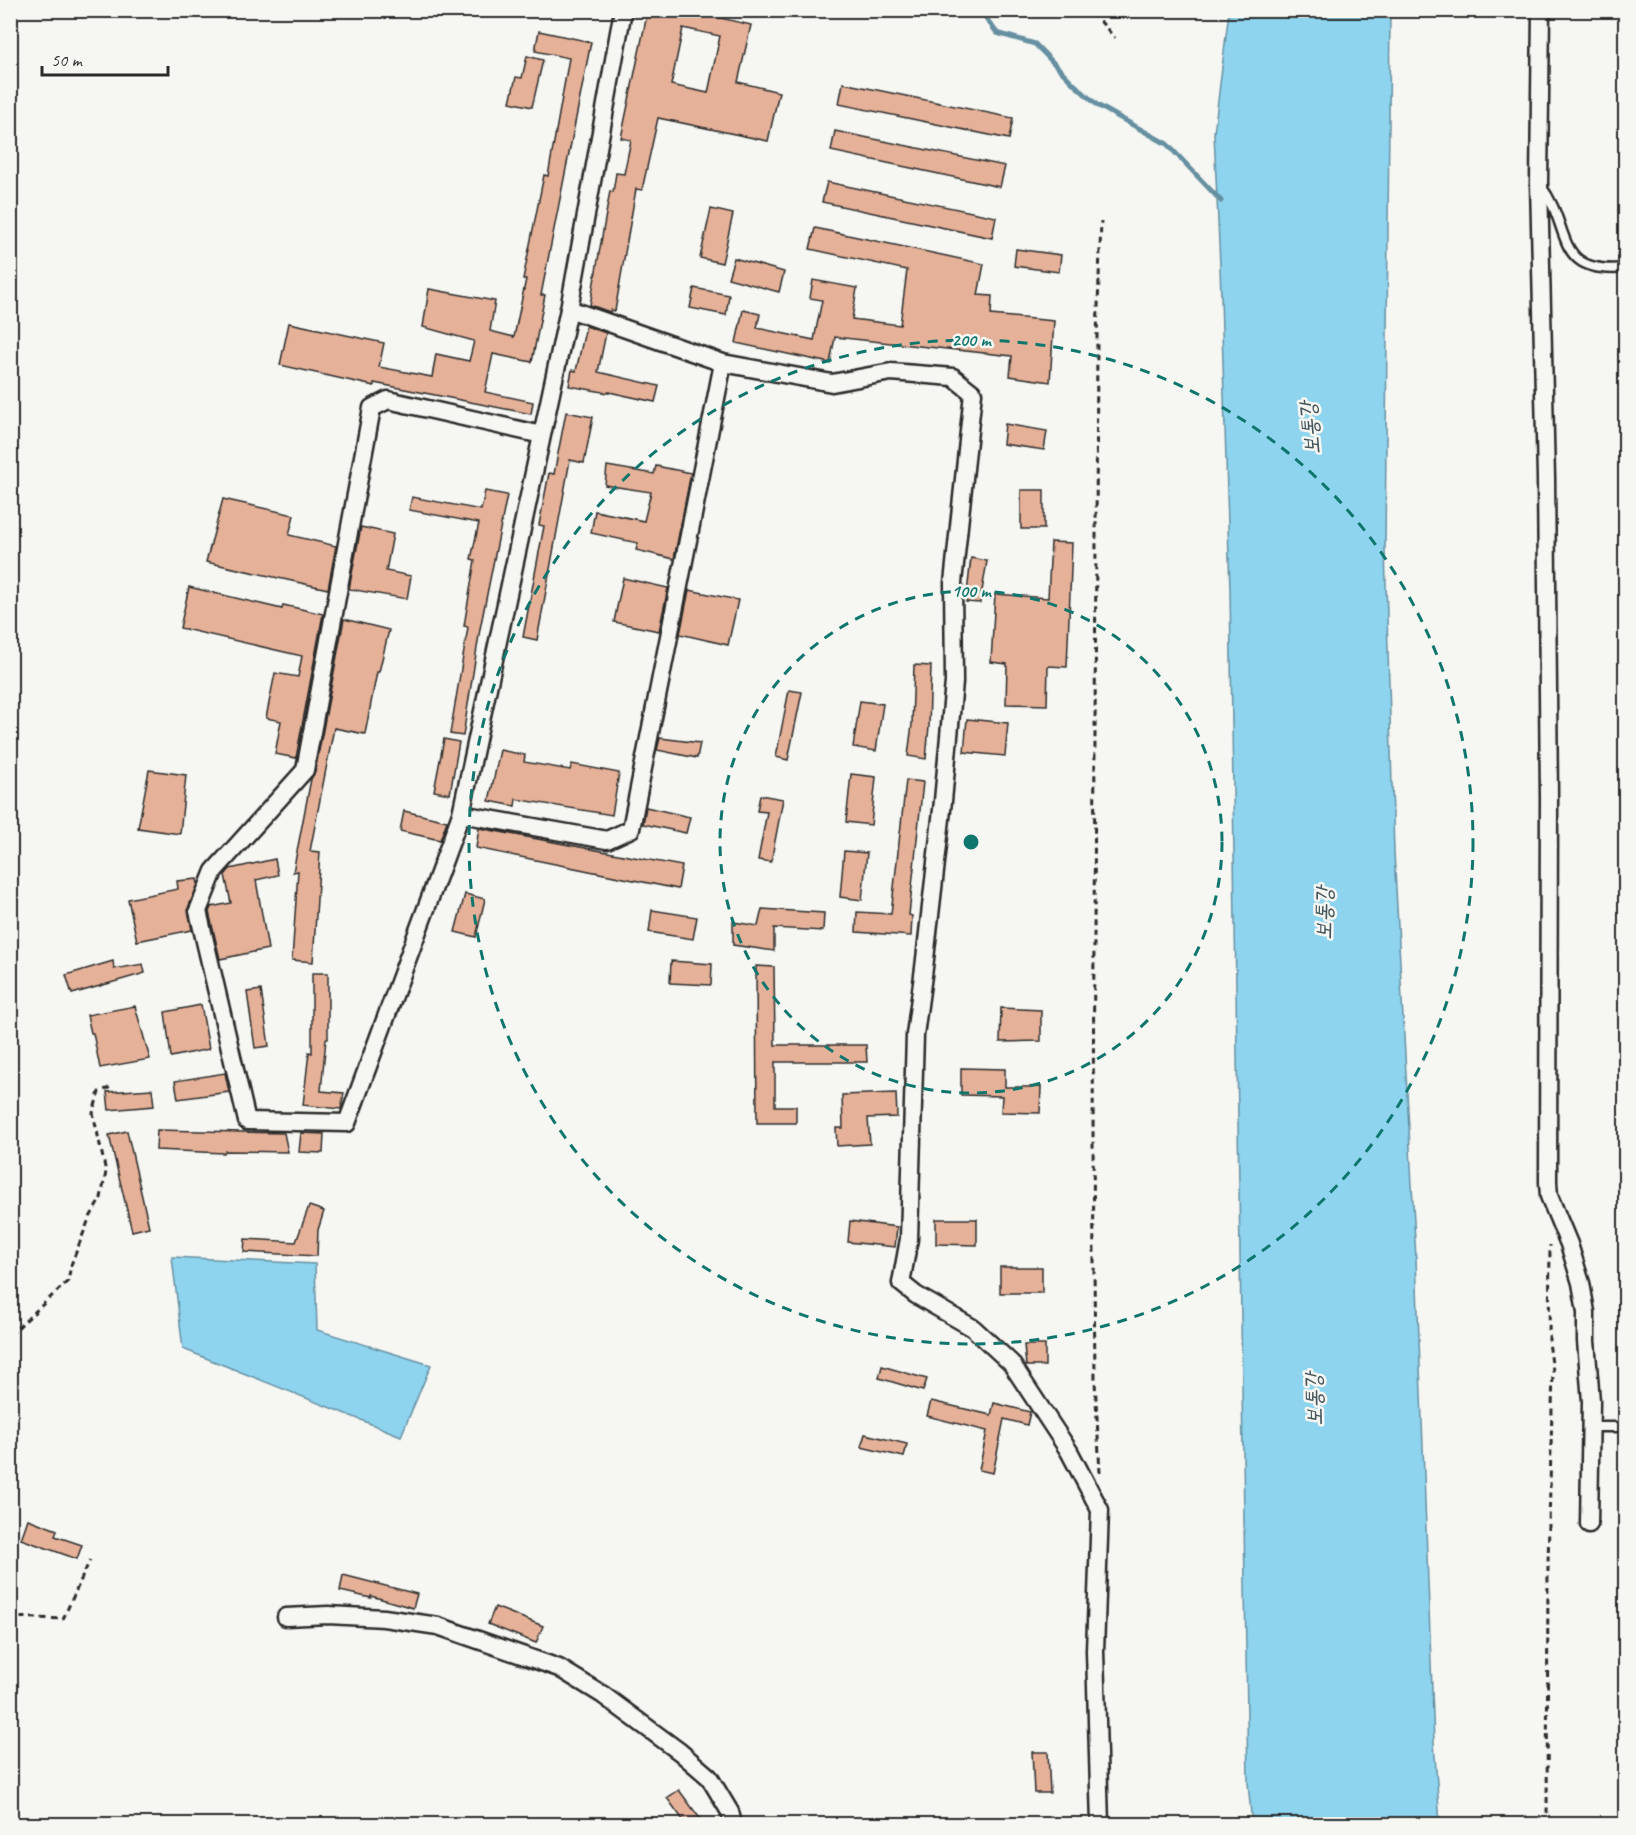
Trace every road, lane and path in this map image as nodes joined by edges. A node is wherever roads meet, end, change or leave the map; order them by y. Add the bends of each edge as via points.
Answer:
1 (623, 10) edge
2 (1099, 10) edge
3 (1541, 10) edge
4 (1115, 38) dead end
5 (1539, 183) junction
6 (1101, 221) dead end
7 (1626, 268) edge
8 (569, 309) junction
9 (723, 363) junction
10 (542, 435) junction
11 (460, 814) junction
12 (114, 1086) dead end
13 (1550, 1243) dead end
14 (10, 1335) edge
15 (1591, 1427) junction
16 (1626, 1427) edge
17 (1101, 1477) dead end
18 (1589, 1524) dead end
19 (90, 1560) dead end
20 (10, 1617) edge
21 (286, 1617) dead end
22 (733, 1824) edge
23 (1100, 1824) edge
24 (1547, 1824) edge

1 - 8 street
2 - 4 path via 1101,22
3 - 5 street
5 - 7 lane via 1550,198 1568,250 1578,261 1594,268
5 - 15 street via 1548,613 1548,1182 1549,1196 1569,1244 1587,1311
6 - 17 path via 1092,1140 1095,1381
8 - 9 street
8 - 10 street
9 - 11 street via 631,829 607,840
9 - 23 street via 832,383 891,372 953,377 974,393 952,583 954,682 915,1035 909,1239 901,1283 973,1328 1011,1363 1069,1451 1100,1510 1095,1651
10 - 11 street
10 - 11 street via 388,400 372,408 305,771 214,871 198,911 247,1121 347,1123
12 - 14 path via 99,1092 93,1113 106,1172 105,1185 68,1281
13 - 24 path via 1549,1342 1553,1371
15 - 16 lane
15 - 18 street
19 - 20 path via 63,1620
21 - 22 street via 384,1618 438,1626 559,1668 611,1701 709,1777

